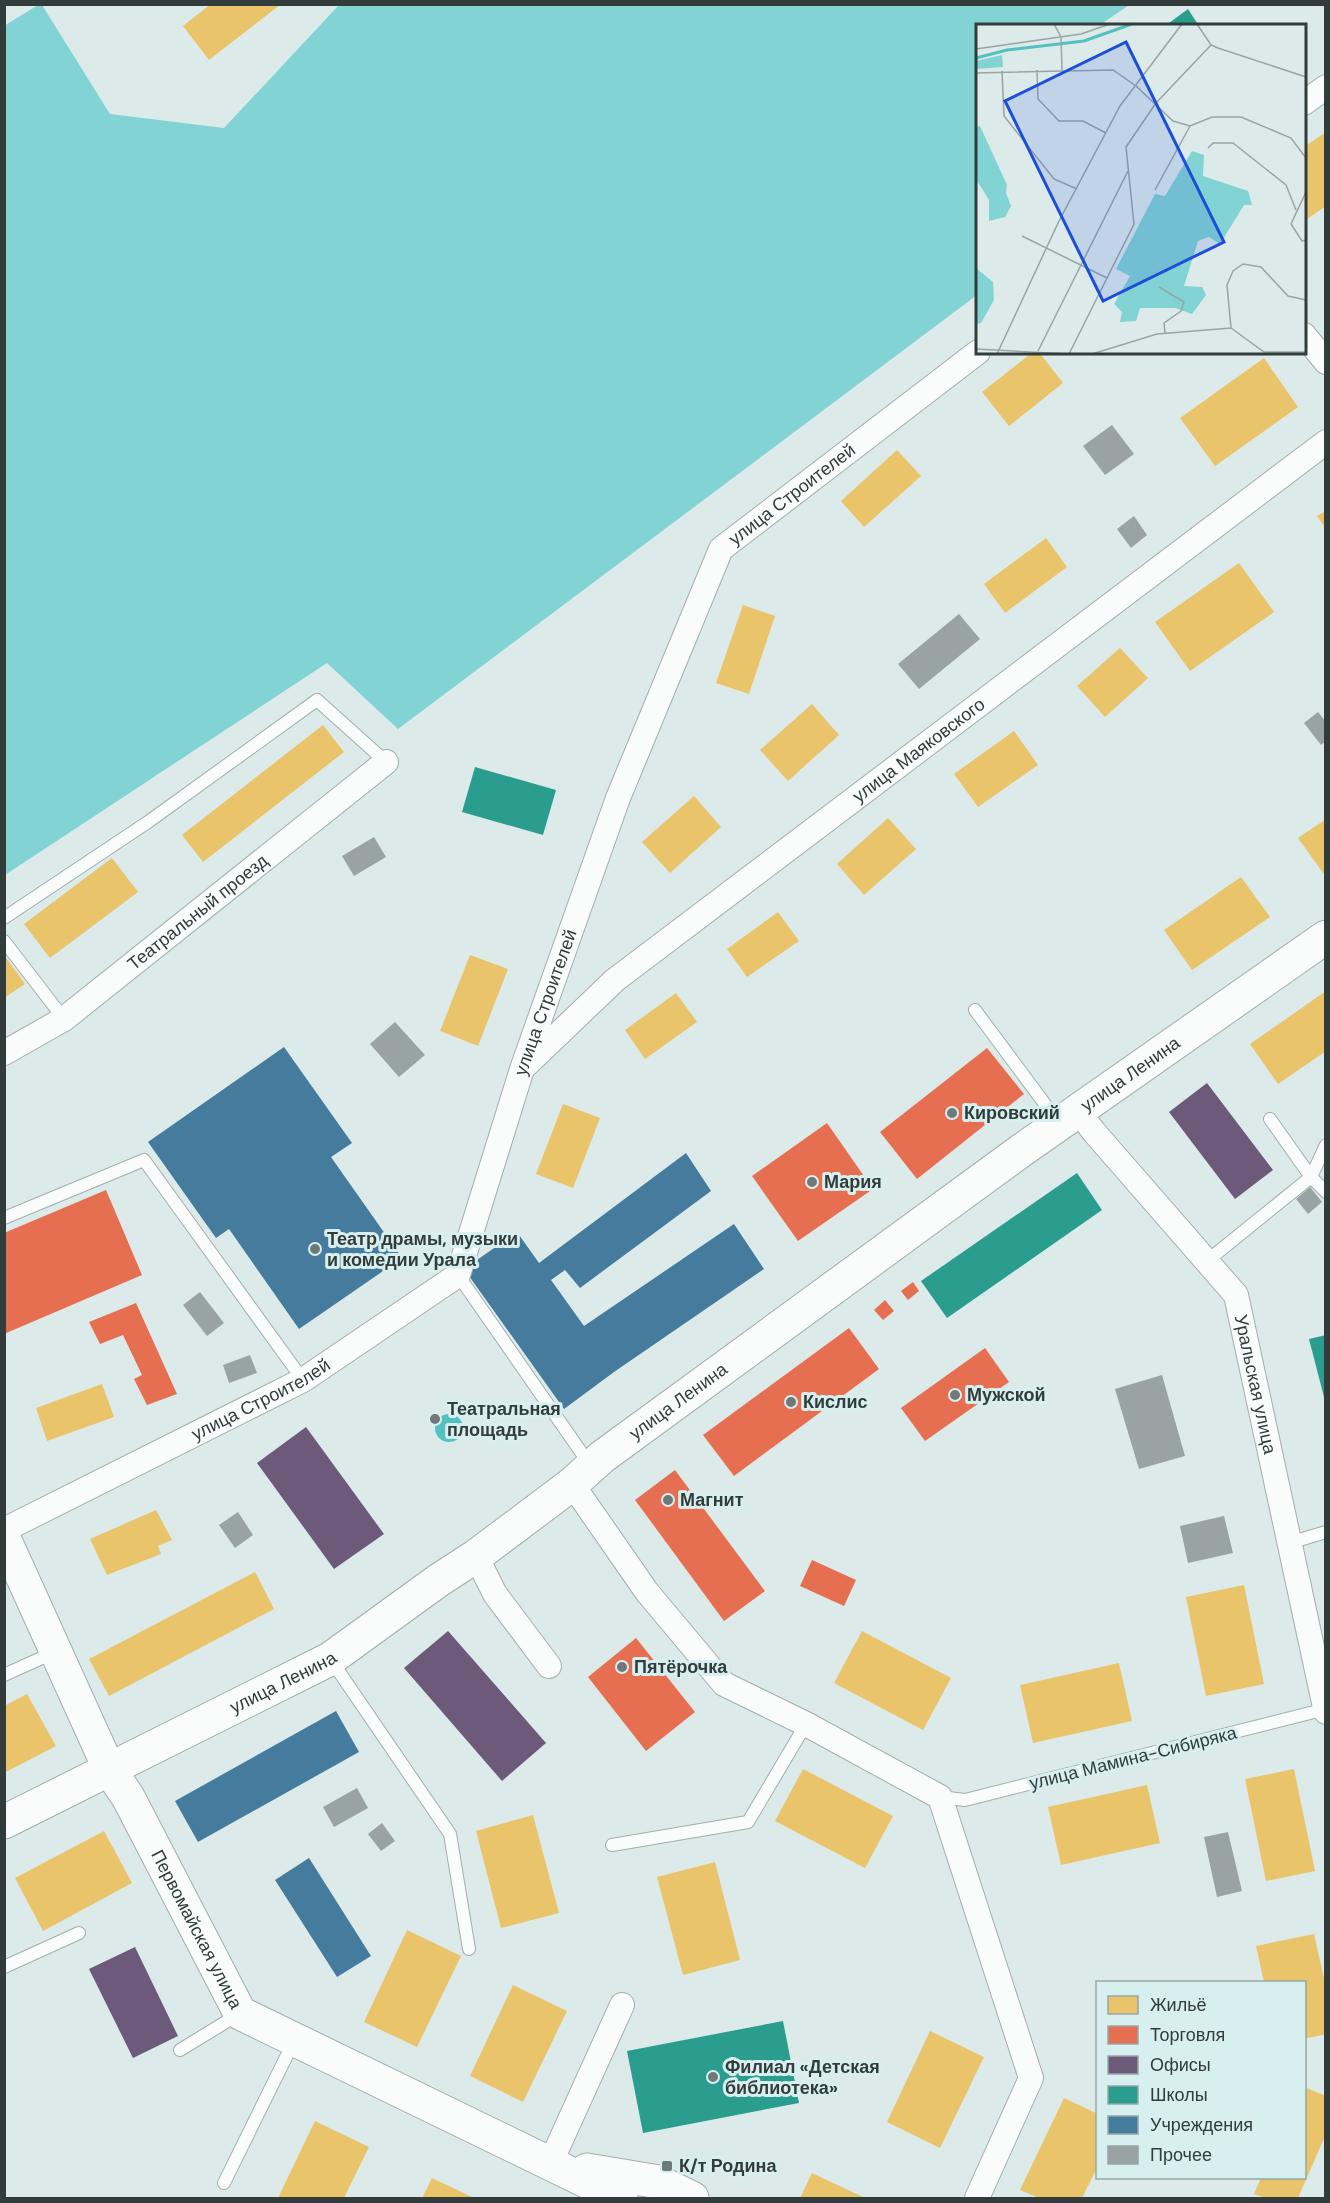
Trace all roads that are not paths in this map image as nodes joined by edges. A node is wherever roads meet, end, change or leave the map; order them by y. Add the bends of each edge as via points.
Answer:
1 (1326, 87) edge
2 (1306, 102) edge
3 (1306, 336) edge
4 (976, 354) edge
5 (1326, 362) edge
6 (1326, 442) edge
7 (386, 762) joint
8 (4, 918) edge
9 (1326, 937) edge
10 (4, 942) edge
11 (975, 1010) dead end
12 (64, 1019) junction
13 (4, 1053) edge
14 (522, 1069) junction
15 (1069, 1117) junction
16 (1270, 1119) dead end
17 (1326, 1146) edge
18 (1311, 1177) junction
19 (1326, 1192) edge
20 (4, 1218) edge
21 (1207, 1262) junction
22 (458, 1275) junction
23 (303, 1380) junction
24 (582, 1475) junction
25 (4, 1530) edge
26 (1326, 1532) edge
27 (4, 1537) edge
28 (1289, 1543) junction
29 (477, 1556) junction
30 (56, 1651) junction
31 (330, 1659) junction
32 (549, 1666) dead end
33 (4, 1676) edge
34 (1325, 1710) edge
35 (806, 1724) junction
36 (109, 1769) junction
37 (940, 1797) junction
38 (4, 1822) edge
39 (612, 1845) dead end
40 (79, 1933) dead end
41 (469, 1949) dead end
42 (4, 1967) edge
43 (622, 2005) dead end
44 (240, 2013) junction
45 (295, 2040) junction
46 (180, 2050) dead end
47 (550, 2164) junction
48 (224, 2183) dead end
49 (621, 2199) edge
50 (692, 2199) edge
51 (977, 2199) edge

1 - 2 street
3 - 5 street
4 - 14 street, улица Строителей via 721,549 618,798
6 - 14 street, улица Маяковского via 615,980
7 - 8 lane via 317,700 148,822
7 - 12 street, Театральный проезд
9 - 15 main road, улица Ленина
10 - 12 lane
11 - 15 lane
12 - 13 street, Театральный проезд
14 - 22 street, улица Строителей
15 - 21 street, Уральская улица via 1094,1132
15 - 24 main road, улица Ленина
16 - 18 lane
17 - 18 lane
18 - 19 lane
18 - 21 lane
20 - 23 lane via 144,1160
21 - 28 street, Уральская улица via 1236,1295
22 - 23 street, улица Строителей
22 - 24 lane
23 - 25 street, улица Строителей
24 - 29 main road, улица Ленина
24 - 35 street via 647,1592 724,1684
26 - 28 lane
27 - 30 street, Первомайская улица
28 - 34 street, Уральская улица
29 - 31 main road, улица Ленина
29 - 32 street via 495,1594
30 - 33 lane
30 - 36 street, Первомайская улица
31 - 36 main road, улица Ленина
31 - 41 lane via 450,1834
34 - 37 lane, улица Мамина-Сибиряка via 965,1800
35 - 37 street
35 - 39 lane via 748,1822
36 - 38 main road, улица Ленина
36 - 44 main road, Первомайская улица via 128,1797
37 - 51 street via 1031,2078
40 - 42 lane
43 - 47 street
44 - 45 main road, Первомайская улица
44 - 46 lane
45 - 47 main road, Первомайская улица
45 - 48 lane
47 - 49 main road, Первомайская улица
47 - 50 main road, Первомайская улица via 659,2182

